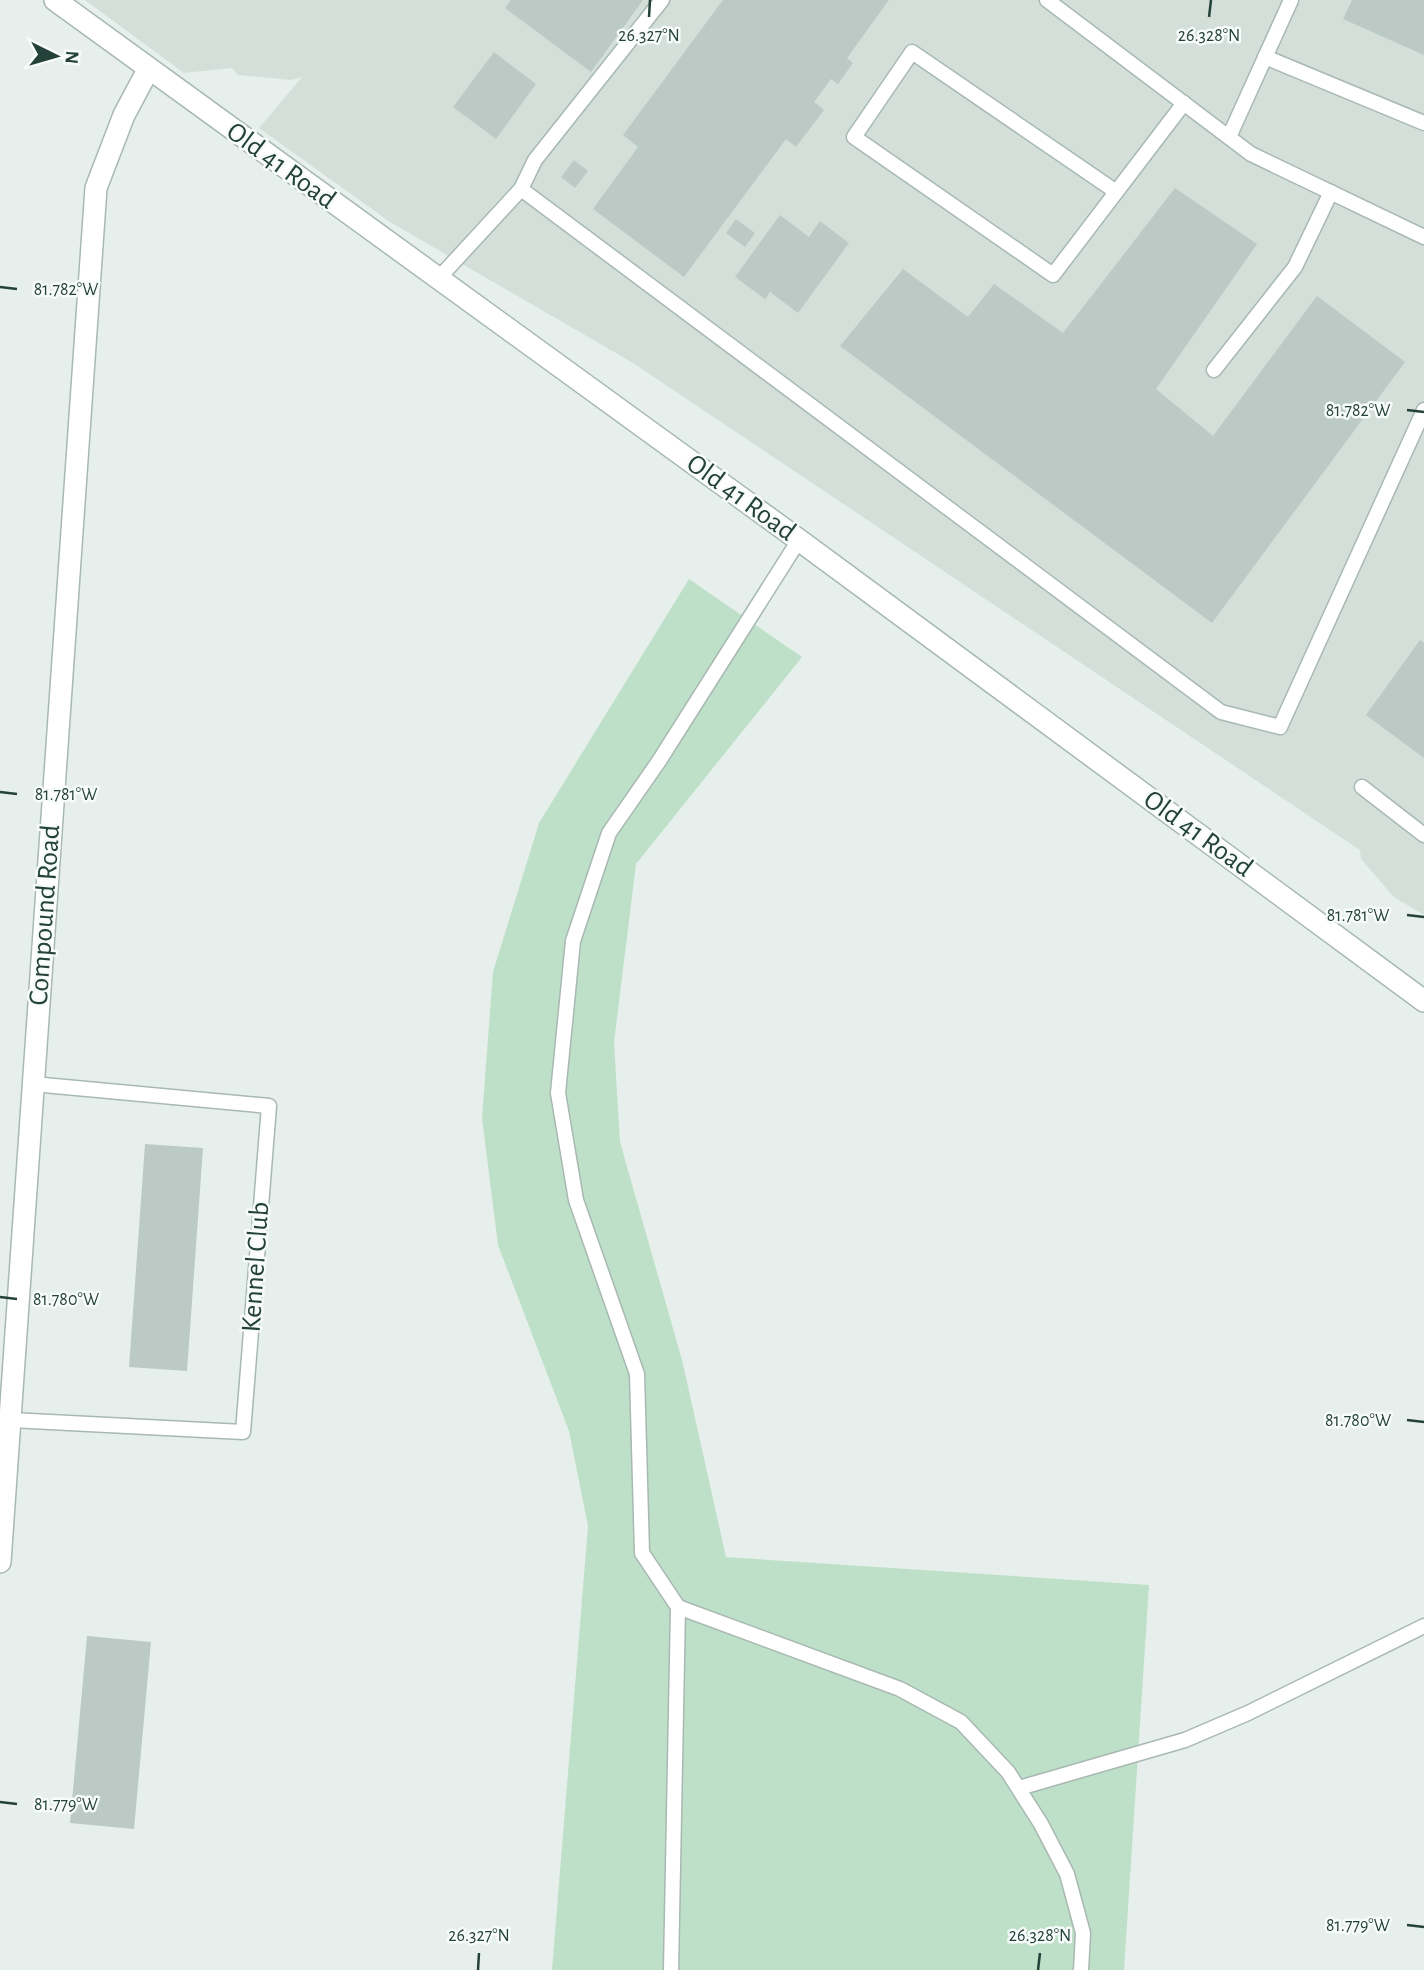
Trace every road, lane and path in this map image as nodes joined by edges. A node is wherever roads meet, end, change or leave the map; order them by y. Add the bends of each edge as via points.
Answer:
1 (55, 0) edge
2 (662, 0) edge
3 (1047, 0) edge
4 (1291, 0) edge
5 (1265, 57) junction
6 (148, 70) junction
7 (1184, 103) junction
8 (1424, 123) edge
9 (1229, 137) junction
10 (521, 189) junction
11 (1115, 191) junction
12 (1331, 192) junction
13 (1424, 237) edge
14 (438, 279) junction
15 (1213, 370) dead end
16 (1424, 410) edge
17 (799, 540) junction
18 (1362, 788) dead end
19 (1424, 835) edge
20 (1424, 1001) edge
21 (33, 1084) junction
22 (11, 1420) junction
23 (0, 1562) edge
24 (678, 1607) junction
25 (1424, 1626) edge
26 (1019, 1788) junction
27 (671, 1970) edge
28 (1081, 1970) edge

1 - 6 street, Old 41 Road
2 - 10 lane via 535,160
3 - 7 lane
4 - 5 lane
5 - 8 lane
5 - 9 lane
6 - 14 street, Old 41 Road
6 - 21 street, Compound Road via 96,188
7 - 9 lane
7 - 11 lane
9 - 12 lane via 1251,154
10 - 14 lane
10 - 16 lane via 1221,712 1280,727
11 - 11 lane via 1053,275 854,138 912,52
12 - 13 lane
12 - 15 lane via 1295,267
14 - 17 street, Old 41 Road
17 - 20 street, Old 41 Road
17 - 24 lane via 609,833 573,941 564,1016 558,1093 576,1200 637,1374 642,1553
18 - 19 lane
21 - 22 street, Compound Road
21 - 22 lane, Kennel Club via 269,1107 243,1432
22 - 23 street, Compound Road
24 - 26 lane via 900,1689 961,1722
24 - 27 lane
25 - 26 lane via 1185,1740
26 - 28 lane via 1067,1874 1083,1933

